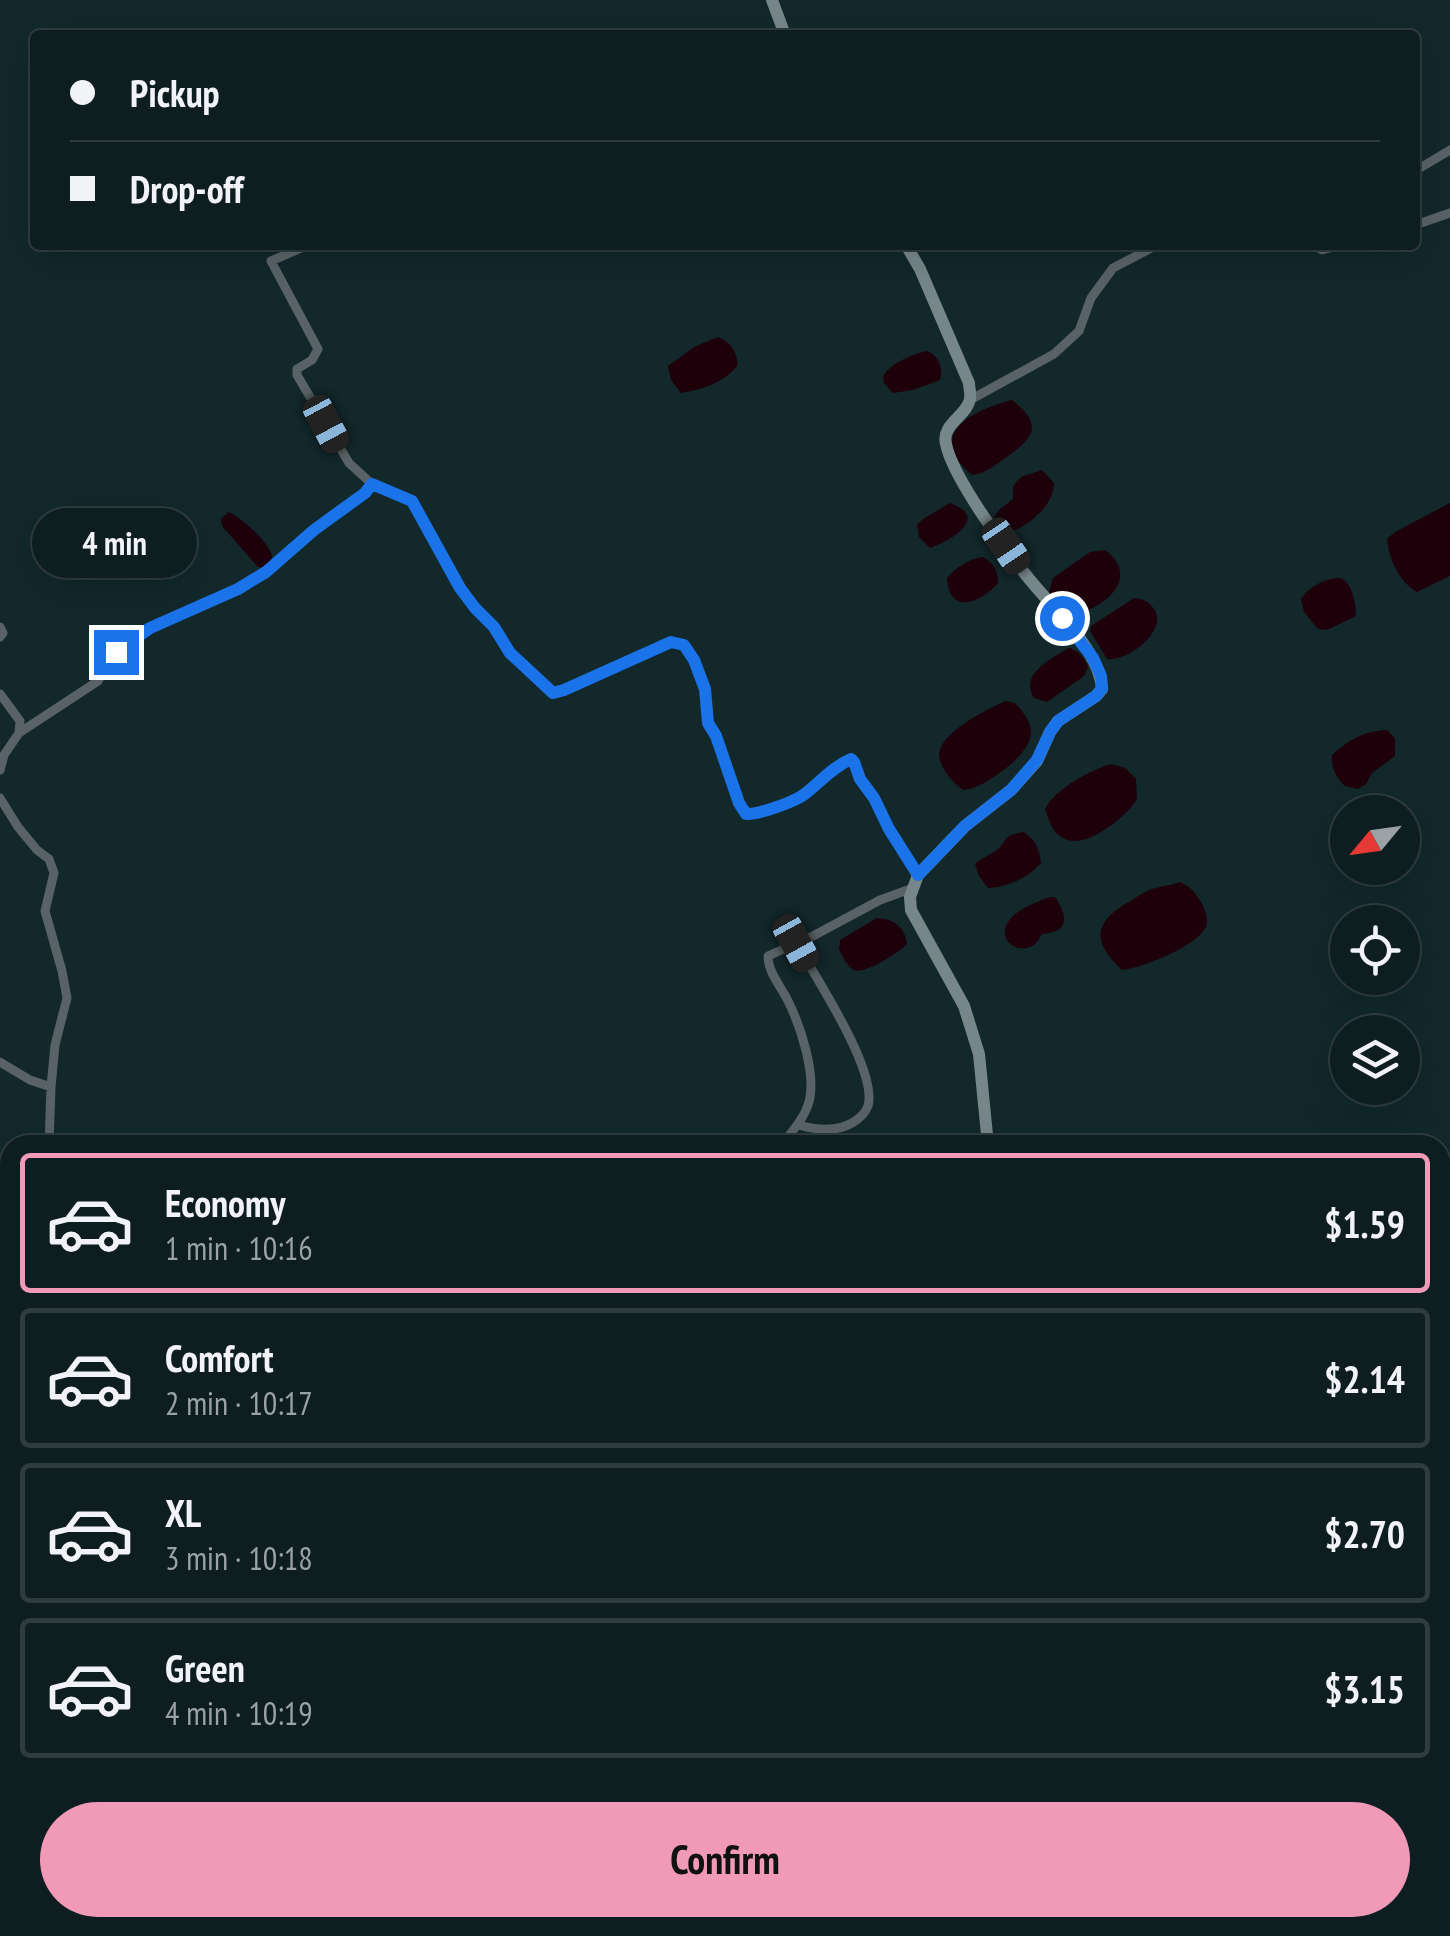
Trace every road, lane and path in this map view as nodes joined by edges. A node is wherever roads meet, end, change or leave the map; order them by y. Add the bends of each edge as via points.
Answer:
1 (772, 0) edge
2 (783, 30) edge
3 (1450, 150) edge
4 (1420, 168) edge
5 (1450, 213) edge
6 (1420, 223) edge
7 (296, 250) edge
8 (909, 250) edge
9 (1147, 250) edge
10 (970, 400) junction
11 (372, 484) junction
12 (0, 627) edge
13 (0, 638) edge
14 (0, 694) edge
15 (19, 734) junction
16 (0, 770) edge
17 (0, 798) edge
18 (916, 882) junction
19 (796, 943) junction
20 (0, 1062) edge
21 (51, 1086) junction
22 (799, 1124) junction
23 (50, 1135) edge
24 (791, 1135) edge
25 (987, 1135) edge

1 - 2 street
3 - 4 street
5 - 6 street
7 - 11 street via 271,261 318,350 298,375 349,463
8 - 10 street via 962,365
9 - 10 street via 1113,268 1078,332 1054,354
10 - 18 street via 944,438 946,447 1024,573 1093,658 1102,688 1058,721 1011,790 965,826
11 - 15 street via 266,572 150,628 116,652 98,681
11 - 18 street via 412,501 460,588 510,653 553,693 671,642 684,645 746,814 802,797 851,759
12 - 13 street
14 - 15 street via 20,721
15 - 16 street
17 - 21 street via 54,873 45,912 67,998
18 - 19 street
18 - 25 street via 911,910 964,1006 979,1054
19 - 22 street via 768,961 798,1025 811,1073
19 - 22 street via 852,1042 868,1104 847,1126
20 - 21 street
21 - 23 street
22 - 24 street

